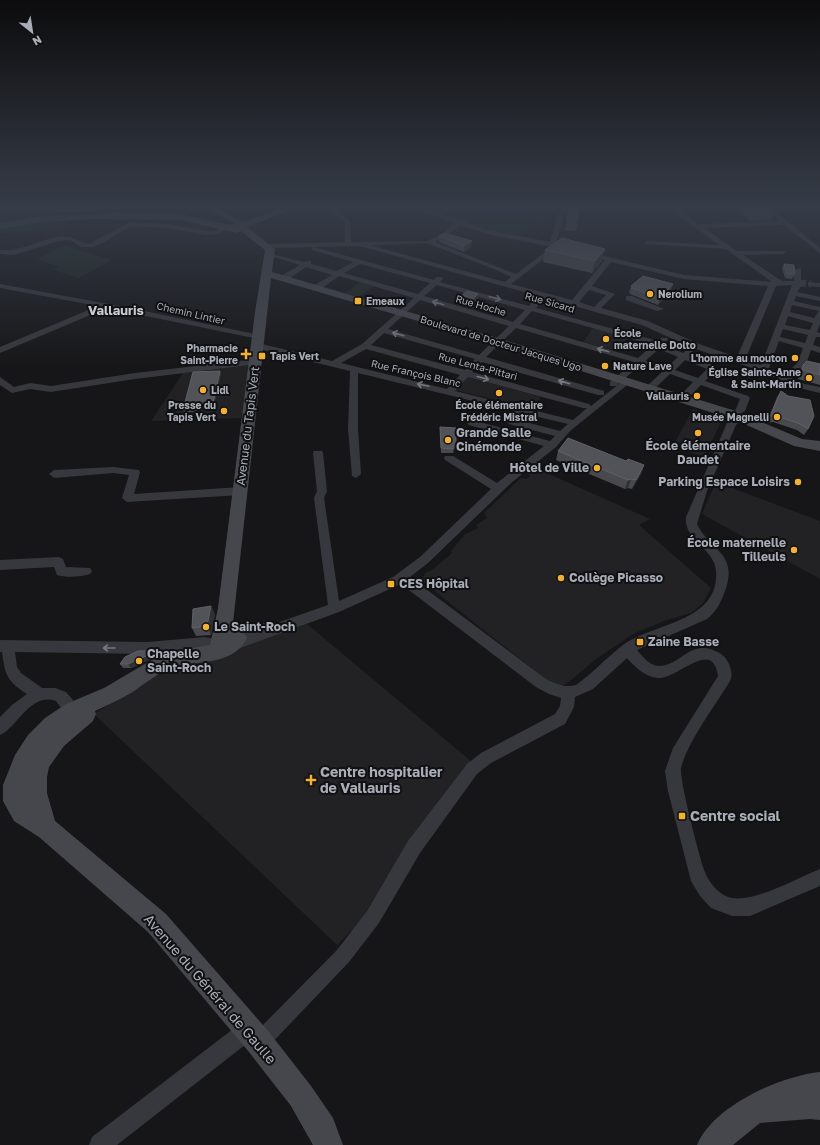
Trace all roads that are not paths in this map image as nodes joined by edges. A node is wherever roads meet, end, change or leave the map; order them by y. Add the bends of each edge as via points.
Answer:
1 (267, 260) edge
2 (296, 260) edge
3 (312, 260) edge
4 (419, 260) edge
5 (479, 260) edge
6 (535, 260) edge
7 (609, 260) edge
8 (611, 260) edge
9 (745, 260) edge
10 (359, 261) joint
11 (306, 264) junction
12 (450, 269) junction
13 (798, 270) dead end
14 (266, 273) junction
15 (340, 274) junction
16 (515, 276) junction
17 (284, 278) junction
18 (435, 282) junction
19 (507, 284) junction
20 (776, 284) junction
21 (811, 284) tunnel mouth
22 (820, 284) edge
23 (0, 286) edge
24 (587, 287) junction
25 (795, 287) junction
26 (316, 288) junction
27 (544, 295) junction
28 (418, 297) junction
29 (629, 298) dead end
30 (820, 299) edge
31 (789, 302) junction
32 (574, 303) junction
33 (105, 306) junction
34 (532, 307) junction
35 (596, 309) junction
36 (660, 309) dead end
37 (820, 309) edge
38 (633, 310) junction
39 (399, 313) junction
40 (785, 314) junction
41 (819, 319) edge
42 (514, 325) junction
43 (780, 326) junction
44 (382, 330) junction
45 (672, 335) junction
46 (816, 335) edge
47 (776, 338) junction
48 (497, 341) junction
49 (259, 342) junction
50 (659, 344) junction
51 (365, 346) junction
52 (696, 346) junction
53 (808, 347) junction
54 (0, 350) edge
55 (820, 350) edge
56 (685, 356) junction
57 (481, 358) junction
58 (740, 360) junction
59 (641, 361) junction
60 (256, 362) junction
61 (335, 364) junction
62 (802, 364) junction
63 (820, 367) edge
64 (764, 369) junction
65 (354, 370) junction
66 (670, 371) junction
67 (466, 374) junction
68 (786, 379) junction
69 (0, 380) edge
70 (623, 380) junction
71 (700, 381) junction
72 (51, 389) junction
73 (648, 389) junction
74 (820, 390) edge
75 (450, 391) junction
76 (602, 395) junction
77 (9, 397) dead end
78 (682, 399) junction
79 (590, 406) junction
80 (520, 409) junction
81 (739, 417) junction
82 (472, 423) dead end
83 (568, 425) junction
84 (553, 438) junction
85 (820, 446) edge
86 (318, 453) dead end
87 (449, 458) dead end
88 (54, 474) dead end
89 (356, 474) dead end
90 (494, 487) junction
91 (241, 491) junction
92 (0, 565) edge
93 (86, 571) dead end
94 (406, 573) junction
95 (335, 608) junction
96 (226, 638) junction
97 (3, 646) edge
98 (628, 649) junction
99 (20, 681) junction
100 (116, 691) junction
101 (567, 693) junction
102 (39, 694) junction
103 (22, 704) junction
104 (72, 712) junction
105 (0, 728) edge
106 (17, 785) edge
107 (47, 830) junction
108 (820, 877) edge
109 (254, 1036) junction
110 (820, 1086) edge
111 (820, 1105) edge
112 (750, 1111) junction
113 (100, 1145) edge
114 (328, 1145) edge
115 (712, 1145) edge

1 - 14 main road, Avenue du Tapis Vert
2 - 11 street, Rue Hoche
3 - 11 street
4 - 12 street
5 - 16 street
6 - 16 street
7 - 24 street
8 - 20 street via 684,277
9 - 20 street
10 - 15 street
10 - 18 street, Rue Sicard
11 - 15 street, Rue Hoche
11 - 17 street
12 - 18 street
12 - 19 street
13 - 25 street
14 - 17 main road, Boulevard de Docteur Jacques Ugo
14 - 49 main road, Avenue du Tapis Vert
15 - 26 street
15 - 28 street, Rue Hoche
16 - 19 street
17 - 26 main road, Boulevard de Docteur Jacques Ugo
18 - 28 street
18 -> 34 street, Rue Sicard
19 - 27 street
20 - 25 street
20 - 58 street
21 - 22 street
23 - 33 street, Chemin Lintier
24 - 32 street
24 - 35 street via 611,294
25 - 30 street
25 - 31 street
26 - 39 main road, Boulevard de Docteur Jacques Ugo
27 - 32 street
27 - 34 street
28 - 39 street
42 -> 28 street, Rue Hoche
29 - 38 street
31 - 37 street
31 - 40 street
32 - 35 street
33 - 49 street, Chemin Lintier
33 - 54 street
34 - 42 street
34 - 50 street, Rue Sicard
35 - 38 street
36 - 38 street
38 - 45 street
39 - 44 street
39 - 48 main road, Boulevard de Docteur Jacques Ugo
40 - 41 street
40 - 43 street
41 - 46 street
42 - 48 street
59 -> 42 street, Rue Hoche
43 - 46 street
43 - 47 street
44 - 51 street
57 -> 44 street
45 - 50 street
45 - 52 street
46 - 53 street
47 - 53 street
47 - 64 street
48 - 57 street
48 - 70 main road, Boulevard de Docteur Jacques Ugo
49 - 60 main road, Avenue du Tapis Vert
49 - 61 street, Rue François Blanc
50 - 56 street, Rue Sicard
50 - 59 street
51 - 61 street
51 - 67 street, Rue Lenta-Pittari
52 - 56 street
52 - 58 street
53 - 55 street
53 - 62 street
56 - 66 street
56 - 71 street, Rue Sicard via 712,368
57 - 67 street
76 -> 57 street
58 - 64 street
59 - 66 street
59 - 70 street
60 - 72 street via 134,376
60 - 91 main road, Avenue du Tapis Vert
61 - 65 street, Rue François Blanc
62 - 63 street
62 - 68 street
64 - 68 street
75 -> 65 street, Rue François Blanc
65 - 89 street via 353,428
66 - 71 street
66 - 73 street
67 - 75 street
67 -> 79 street, Rue Lenta-Pittari
68 - 74 street
69 - 72 street via 12,390 30,386
70 - 73 main road, Boulevard de Docteur Jacques Ugo
70 - 76 street
71 - 78 street
71 - 81 street via 746,398
72 - 77 street
73 - 78 main road, Boulevard de Docteur Jacques Ugo
75 - 80 street, Rue François Blanc
76 - 79 street
78 - 81 main road, Boulevard de Docteur Jacques Ugo
79 - 83 street
80 - 83 street, Rue François Blanc
80 - 84 street via 512,422
81 - 85 main road, Boulevard de Docteur Jacques Ugo via 798,443
81 - 98 street via 732,423 692,515 691,524 694,531 713,549 720,560 722,580 716,600 709,609 696,618 656,634
82 - 84 street
83 - 84 street
84 - 90 street
86 - 95 street via 322,491 319,498
87 - 90 street
88 - 91 street via 113,470 136,472 127,498
90 - 94 street via 424,560
91 - 96 main road, Avenue du Tapis Vert via 227,608
92 - 93 street via 59,562 61,572
94 - 95 street via 390,584
94 - 101 street via 542,683 554,690
95 - 96 street via 290,624
96 -> 97 street via 148,648 50,649
96 - 100 main road via 216,652 185,657 152,668
97 - 99 street via 10,651 11,670
98 - 101 street via 581,689
98 - 108 street via 643,665 660,672 704,652 714,655 724,667 725,677 678,753 673,770 697,875 706,890 717,902 732,907 750,907
99 - 102 street
99 - 103 street
100 - 104 main road
100 - 106 main road via 56,739
101 - 109 street via 567,709 560,719 486,758 472,769 414,847 373,917 343,956
102 - 103 street
102 - 104 street via 55,693 65,700
103 - 105 street
104 - 106 street via 70,719 44,743
104 - 106 main road via 58,720 36,741 20,766
106 - 107 main road via 35,799
106 - 107 main road, Avenue du Général de Gaulle via 30,821
107 - 109 main road, Avenue du Général de Gaulle via 157,923
109 - 113 street
109 - 114 main road, Avenue du Général de Gaulle via 301,1096 322,1129
110 - 112 main road via 806,1086 783,1094
111 - 112 main road
112 - 115 main road via 730,1126

